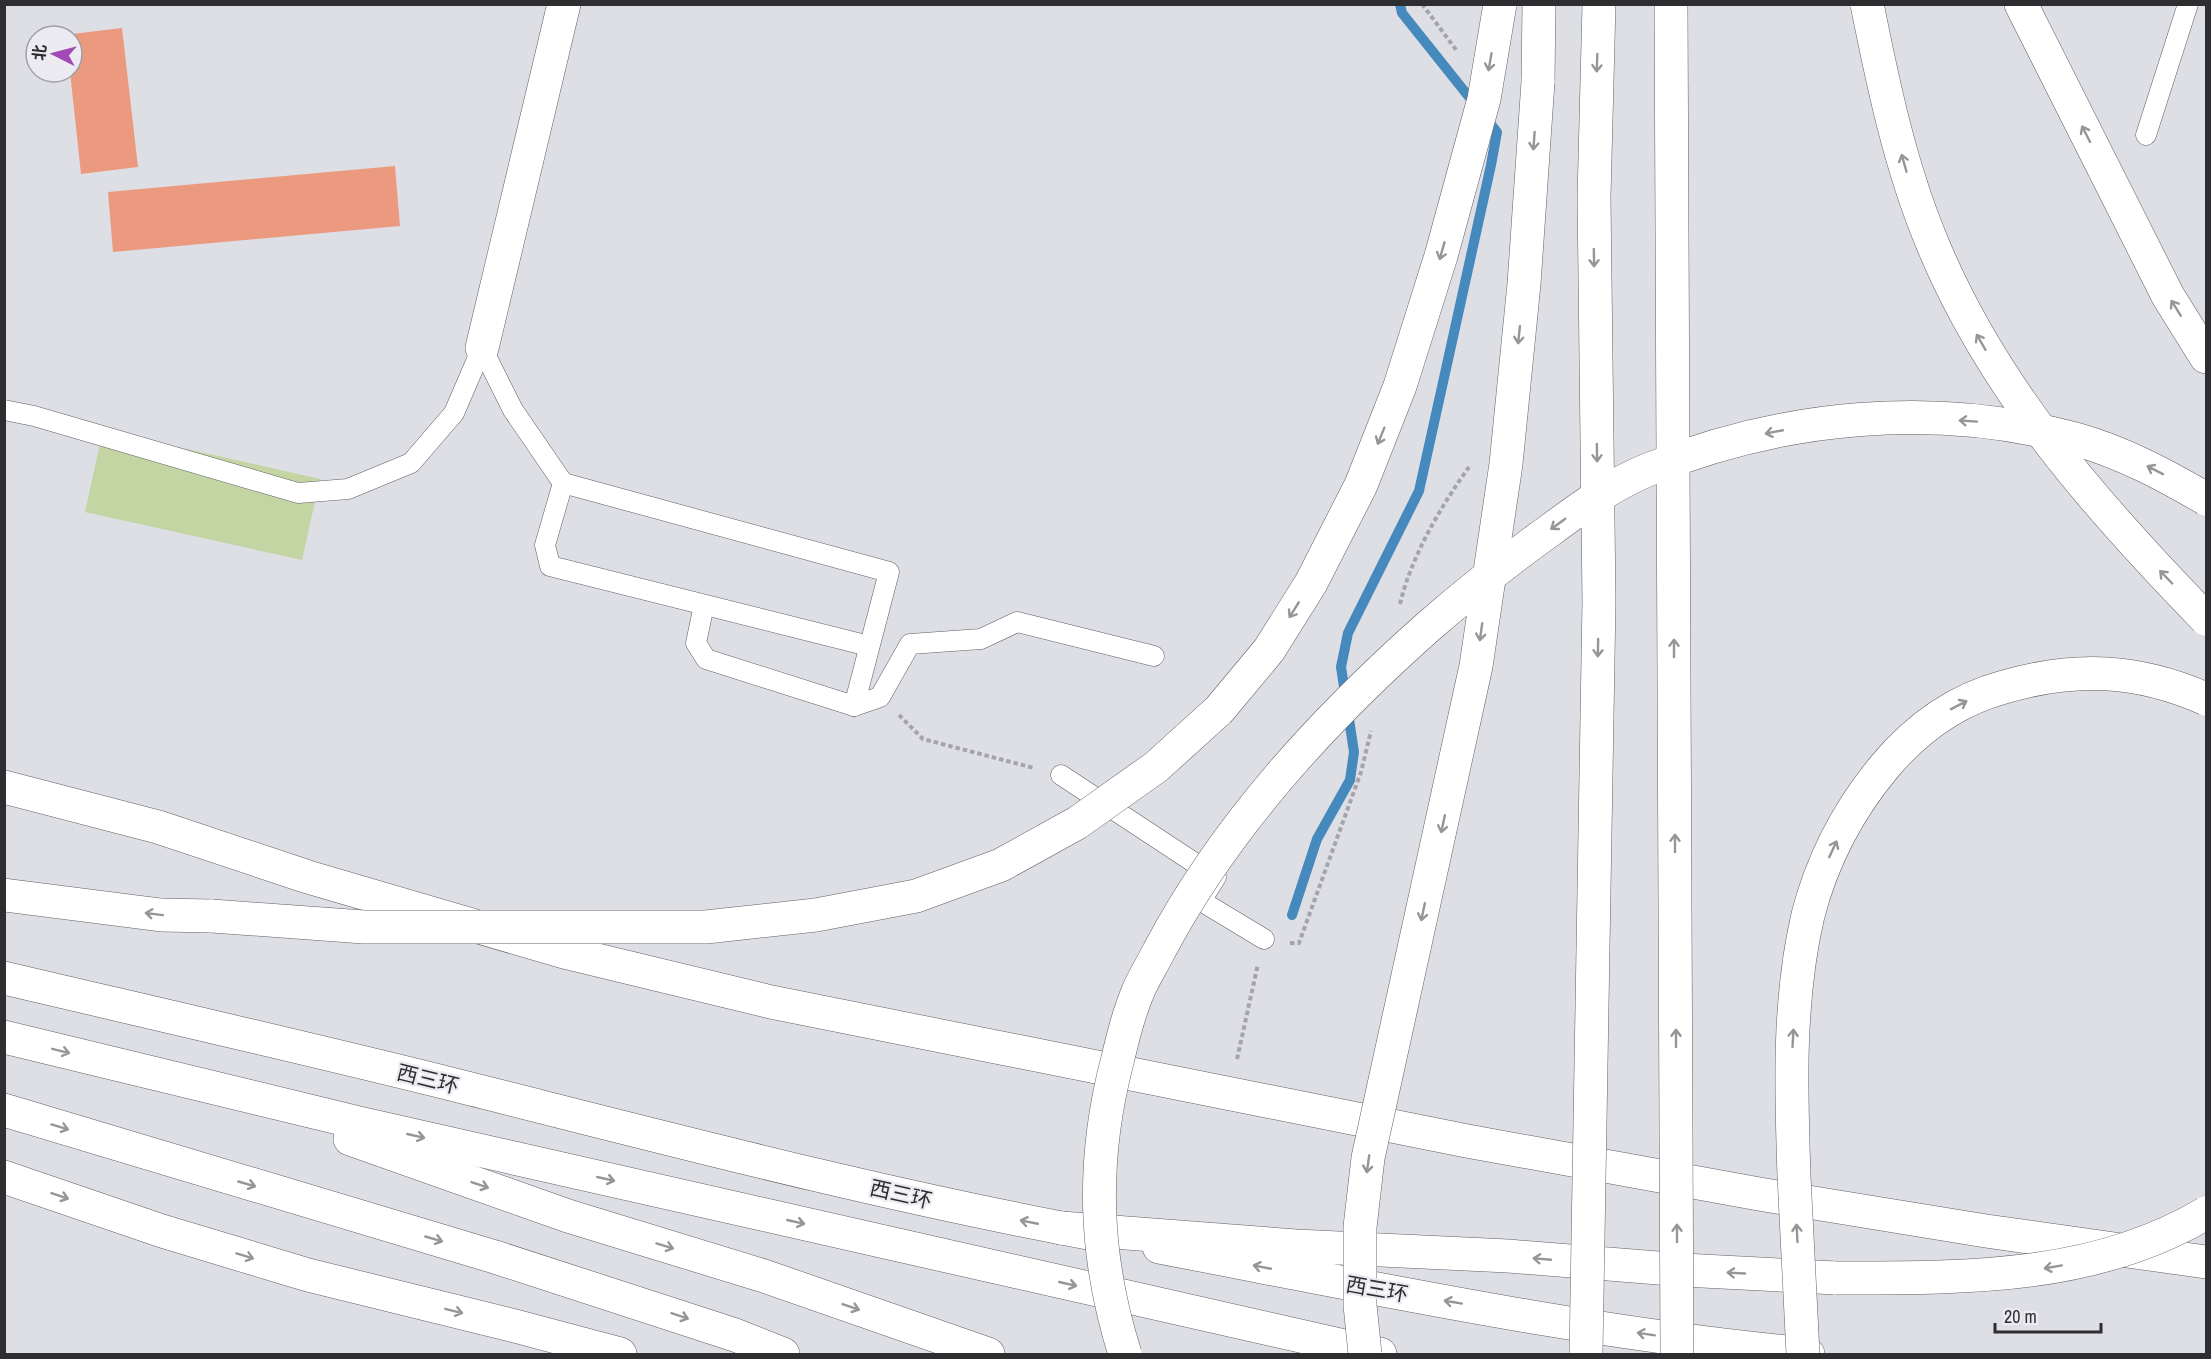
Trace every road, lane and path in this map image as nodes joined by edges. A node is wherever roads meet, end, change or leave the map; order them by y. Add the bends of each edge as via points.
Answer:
1 (564, 4) edge
2 (1422, 4) edge
3 (1500, 4) edge
4 (1539, 4) edge
5 (1599, 4) edge
6 (1671, 4) edge
7 (1867, 4) edge
8 (2021, 4) edge
9 (2188, 4) edge
10 (1461, 57) dead end
11 (2146, 135) dead end
12 (482, 348) junction
13 (2206, 357) edge
14 (4, 410) edge
15 (1474, 459) dead end
16 (563, 483) junction
17 (2206, 499) edge
18 (704, 605) junction
19 (1399, 609) dead end
20 (2206, 619) edge
21 (869, 646) junction
22 (1154, 656) dead end
23 (880, 697) junction
24 (2206, 699) edge
25 (854, 706) junction
26 (1372, 725) dead end
27 (1061, 775) joint
28 (4, 787) edge
29 (4, 895) edge
30 (1264, 939) joint
31 (1291, 943) dead end
32 (4, 978) edge
33 (4, 1037) edge
34 (1235, 1070) dead end
35 (188, 1082) junction
36 (4, 1110) edge
37 (4, 1177) edge
38 (2206, 1213) edge
39 (1061, 1228) junction
40 (2206, 1262) edge
41 (773, 1350) edge
42 (620, 1354) edge
43 (988, 1354) edge
44 (1125, 1354) edge
45 (1365, 1354) edge
46 (1380, 1354) edge
47 (1586, 1354) edge
48 (1677, 1354) edge
49 (1803, 1354) edge
50 (1808, 1354) edge

1 - 12 main road
2 - 10 path
3 -> 29 main road, bridge via 1484,99 1400,386 1361,485 1311,583 1269,650 1219,710 1156,767 1077,822 1001,865 916,896 816,915 706,927 364,927 161,915
4 -> 45 main road, bridge via 1538,82 1524,284 1506,464 1476,666 1368,1158 1360,1227 1360,1305
5 -> 47 main road, bridge via 1594,197 1599,601
48 -> 6 main road, bridge
20 -> 7 main road, bridge via 2109,516 2059,456 2001,374 1967,316 1913,192 1890,114
13 -> 8 main road via 2169,296
9 - 11 lane
12 - 14 lane via 454,413 411,463 348,489 298,493
12 - 16 lane via 513,410
15 - 19 path via 1444,502 1405,586
16 - 18 lane via 545,545 550,566
16 - 21 lane via 889,572
17 -> 44 main road, bridge via 2151,467 2066,437 1995,423 1924,417 1836,421 1745,438 1648,470 1584,505 1483,578 1384,666 1268,792 1222,849 1178,916 1139,989 1104,1120 1098,1210 1109,1293
18 - 21 lane
18 - 25 lane via 696,643 706,659
21 - 25 lane
22 - 23 lane via 1017,622 981,639 910,644
23 - 25 lane
23 - 27 path via 923,739
49 -> 24 main road, bridge via 1792,1118 1792,1051 1800,964 1822,873 1865,790 1891,759 1947,711 1983,693 2024,681 2102,673 2148,678
26 - 31 path via 1361,772 1299,943
27 - 30 lane via 1216,878 1201,901
28 - 40 main road via 158,827 308,877 564,952 771,1002 1467,1141 1759,1194
30 - 34 path
39 -> 32 main road, 西三环 via 747,1158
33 -> 35 main road
35 -> 43 main road via 568,1216 764,1276
35 -> 46 main road
36 -> 41 main road via 495,1257 648,1305
37 -> 42 main road via 308,1275
38 -> 39 main road, bridge via 2144,1244 2085,1262 1976,1276 1836,1278
50 -> 39 main road, 西三环 via 1717,1346 1486,1308

